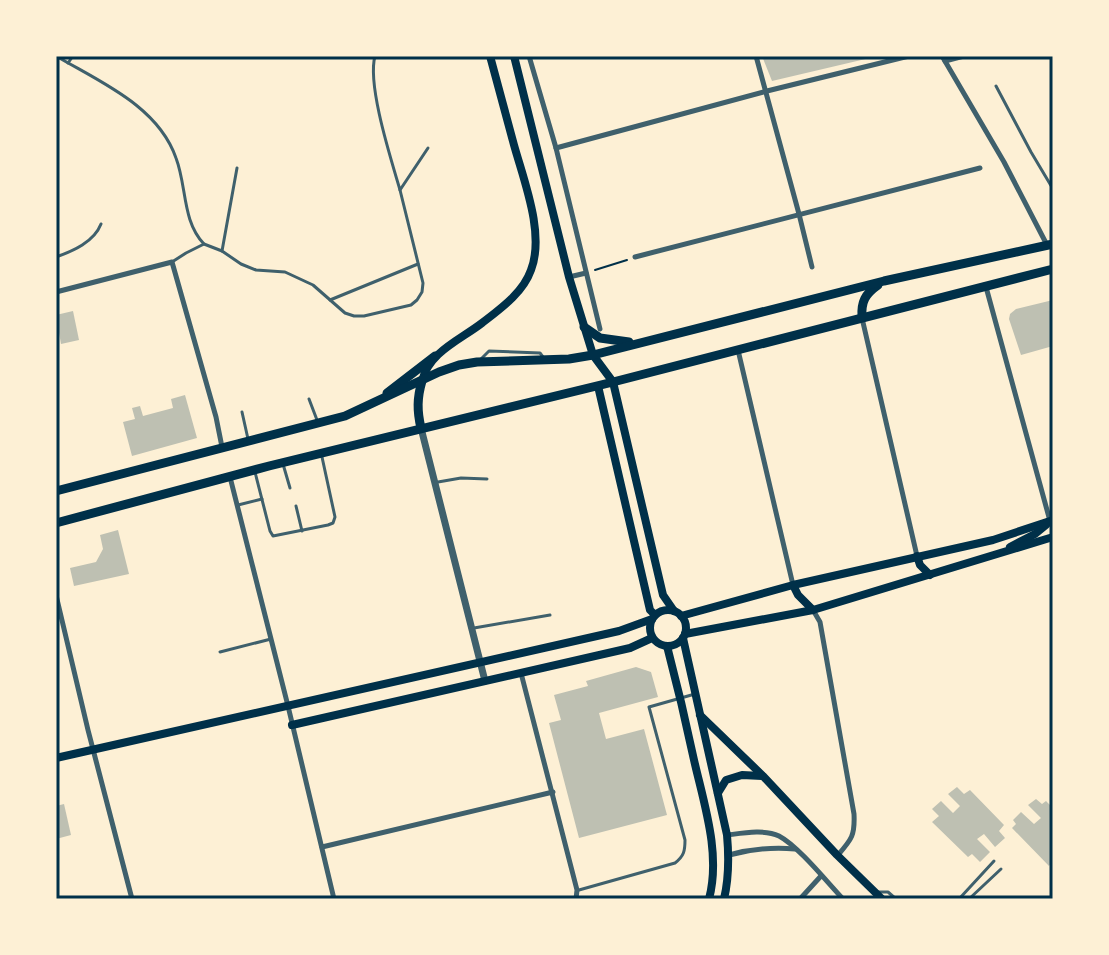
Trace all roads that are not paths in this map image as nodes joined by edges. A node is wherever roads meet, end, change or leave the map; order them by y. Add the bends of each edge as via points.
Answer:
1 (56, 56) edge
2 (73, 56) edge
3 (375, 56) edge
4 (490, 56) edge
5 (514, 56) edge
6 (529, 56) edge
7 (756, 56) edge
8 (909, 56) edge
9 (964, 56) edge
10 (943, 58) edge
11 (68, 63) junction
12 (996, 86) dead end
13 (767, 91) junction
14 (428, 148) dead end
15 (556, 148) junction
16 (237, 168) dead end
17 (980, 168) dead end
18 (1053, 189) edge
19 (400, 190) junction
20 (799, 214) junction
21 (101, 224) dead end
22 (204, 244) junction
23 (1050, 245) edge
24 (222, 251) junction
25 (56, 257) edge
26 (635, 257) road end
27 (172, 262) junction
28 (418, 264) junction
29 (812, 267) dead end
30 (1053, 269) edge
31 (586, 273) junction
32 (569, 277) junction
33 (884, 281) junction
34 (986, 287) junction
35 (56, 292) edge
36 (330, 300) junction
37 (862, 317) junction
38 (584, 327) junction
39 (600, 329) dead end
40 (637, 343) junction
41 (738, 349) junction
42 (593, 355) junction
43 (435, 356) junction
44 (422, 381) junction
45 (613, 382) junction
46 (598, 386) junction
47 (309, 399) dead end
48 (369, 406) junction
49 (242, 412) dead end
50 (319, 424) junction
51 (421, 428) junction
52 (249, 441) junction
53 (222, 447) junction
54 (321, 453) junction
55 (283, 463) junction
56 (255, 470) junction
57 (230, 476) junction
58 (487, 479) dead end
59 (434, 482) junction
60 (290, 488) dead end
61 (56, 491) edge
62 (262, 499) junction
63 (238, 505) junction
64 (296, 506) dead end
65 (1051, 520) edge
66 (56, 523) edge
67 (302, 531) junction
68 (1053, 537) edge
69 (999, 554) junction
70 (917, 556) junction
71 (930, 575) junction
72 (793, 585) junction
73 (56, 595) edge
74 (813, 610) junction
75 (677, 613) junction
76 (550, 615) dead end
77 (653, 617) junction
78 (471, 629) junction
79 (684, 636) junction
80 (652, 638) junction
81 (271, 639) junction
82 (667, 646) junction
83 (220, 652) dead end
84 (479, 662) junction
85 (521, 672) junction
86 (485, 681) junction
87 (695, 694) junction
88 (680, 698) junction
89 (323, 699) junction
90 (288, 706) junction
91 (699, 715) junction
92 (311, 721) junction
93 (292, 725) junction
94 (92, 749) junction
95 (56, 758) edge
96 (763, 776) junction
97 (553, 792) junction
98 (718, 793) junction
99 (727, 835) junction
100 (322, 847) junction
101 (795, 849) junction
102 (729, 855) junction
103 (837, 855) junction
104 (994, 861) dead end
105 (1001, 869) dead end
106 (821, 876) junction
107 (577, 890) junction
108 (874, 891) junction
109 (132, 899) edge
110 (334, 899) edge
111 (576, 899) edge
112 (709, 899) edge
113 (724, 899) edge
114 (800, 899) edge
115 (843, 899) edge
116 (882, 899) edge
117 (896, 899) edge
118 (959, 899) edge
119 (969, 899) edge

1 - 11 lane
2 - 11 lane
3 - 19 lane via 376,91
4 - 43 main road via 535,225 535,258 516,294
5 - 32 main road
6 - 15 street
7 - 13 street
8 - 13 street
9 - 10 street
10 - 23 street
11 - 22 lane via 141,108 160,128 177,158 189,220
12 - 18 lane
13 - 15 street
13 - 20 street
14 - 19 lane
15 - 31 street
16 - 24 lane
17 - 20 street
19 - 28 lane
20 - 26 street
20 - 29 street
21 - 25 lane via 93,237
22 - 24 lane
22 - 27 lane
23 - 33 main road
24 - 36 lane via 256,270 285,272
27 - 35 street
27 - 53 street
28 - 36 lane
28 - 36 lane via 422,292 411,305 354,316
30 - 34 main road
31 - 32 street
31 - 39 street
32 - 38 main road
33 - 37 main road via 867,293
33 - 40 main road
34 - 37 main road
34 - 65 street
37 - 41 main road
37 - 70 street
38 - 40 main road via 600,338
38 - 42 main road
40 - 42 main road
41 - 45 main road
41 - 72 street
42 - 44 main road via 477,362
42 - 45 main road
43 - 44 main road
43 - 48 main road
44 - 48 main road
44 - 51 main road
45 - 46 main road
45 - 75 main road via 663,595
46 - 51 main road
46 - 77 main road
47 - 50 lane
48 - 50 main road
49 - 52 lane
50 - 52 main road
51 - 54 main road
51 - 59 street
52 - 53 main road
53 - 61 main road
54 - 55 main road
54 - 67 lane via 335,517 333,523
55 - 56 main road
55 - 60 lane
56 - 57 main road
56 - 62 lane
57 - 63 street
57 - 66 main road
58 - 59 lane
59 - 78 street
62 - 63 lane
62 - 67 lane via 273,536
63 - 81 street
64 - 67 lane
65 - 69 main road
65 - 70 main road via 993,540
68 - 69 main road
69 - 71 main road
70 - 71 main road
70 - 72 main road
71 - 74 main road
72 - 74 main road
72 - 75 main road
73 - 94 street
74 - 79 main road
74 - 103 street via 820,622 854,814 851,841
75 - 77 main road via 664,610
75 - 79 main road via 685,624
76 - 78 lane
77 - 80 main road
77 - 84 main road via 619,631
78 - 84 street
79 - 82 main road
79 - 87 main road
80 - 82 main road
80 - 85 main road via 630,648
81 - 83 lane
81 - 90 street
82 - 88 main road
84 - 86 street
84 - 89 main road
85 - 86 main road
85 - 97 street
86 - 92 main road
87 - 88 lane
87 - 91 main road
88 - 107 lane via 649,707 685,840 682,857
88 - 112 main road via 708,822 714,882
89 - 90 main road
89 - 92 main road
90 - 93 street
90 - 94 main road
91 - 96 main road
91 - 98 main road
92 - 93 main road
93 - 100 street
94 - 95 main road
94 - 109 street
96 - 98 main road via 726,780
96 - 103 main road
97 - 100 street
97 - 107 street
98 - 99 main road
99 - 101 street via 777,834
99 - 102 main road
100 - 110 street
101 - 102 street
101 - 106 street
102 - 113 main road
103 - 108 main road
104 - 118 lane
105 - 119 lane
106 - 114 street
106 - 115 street
107 - 111 street
108 - 116 main road
108 - 117 lane

